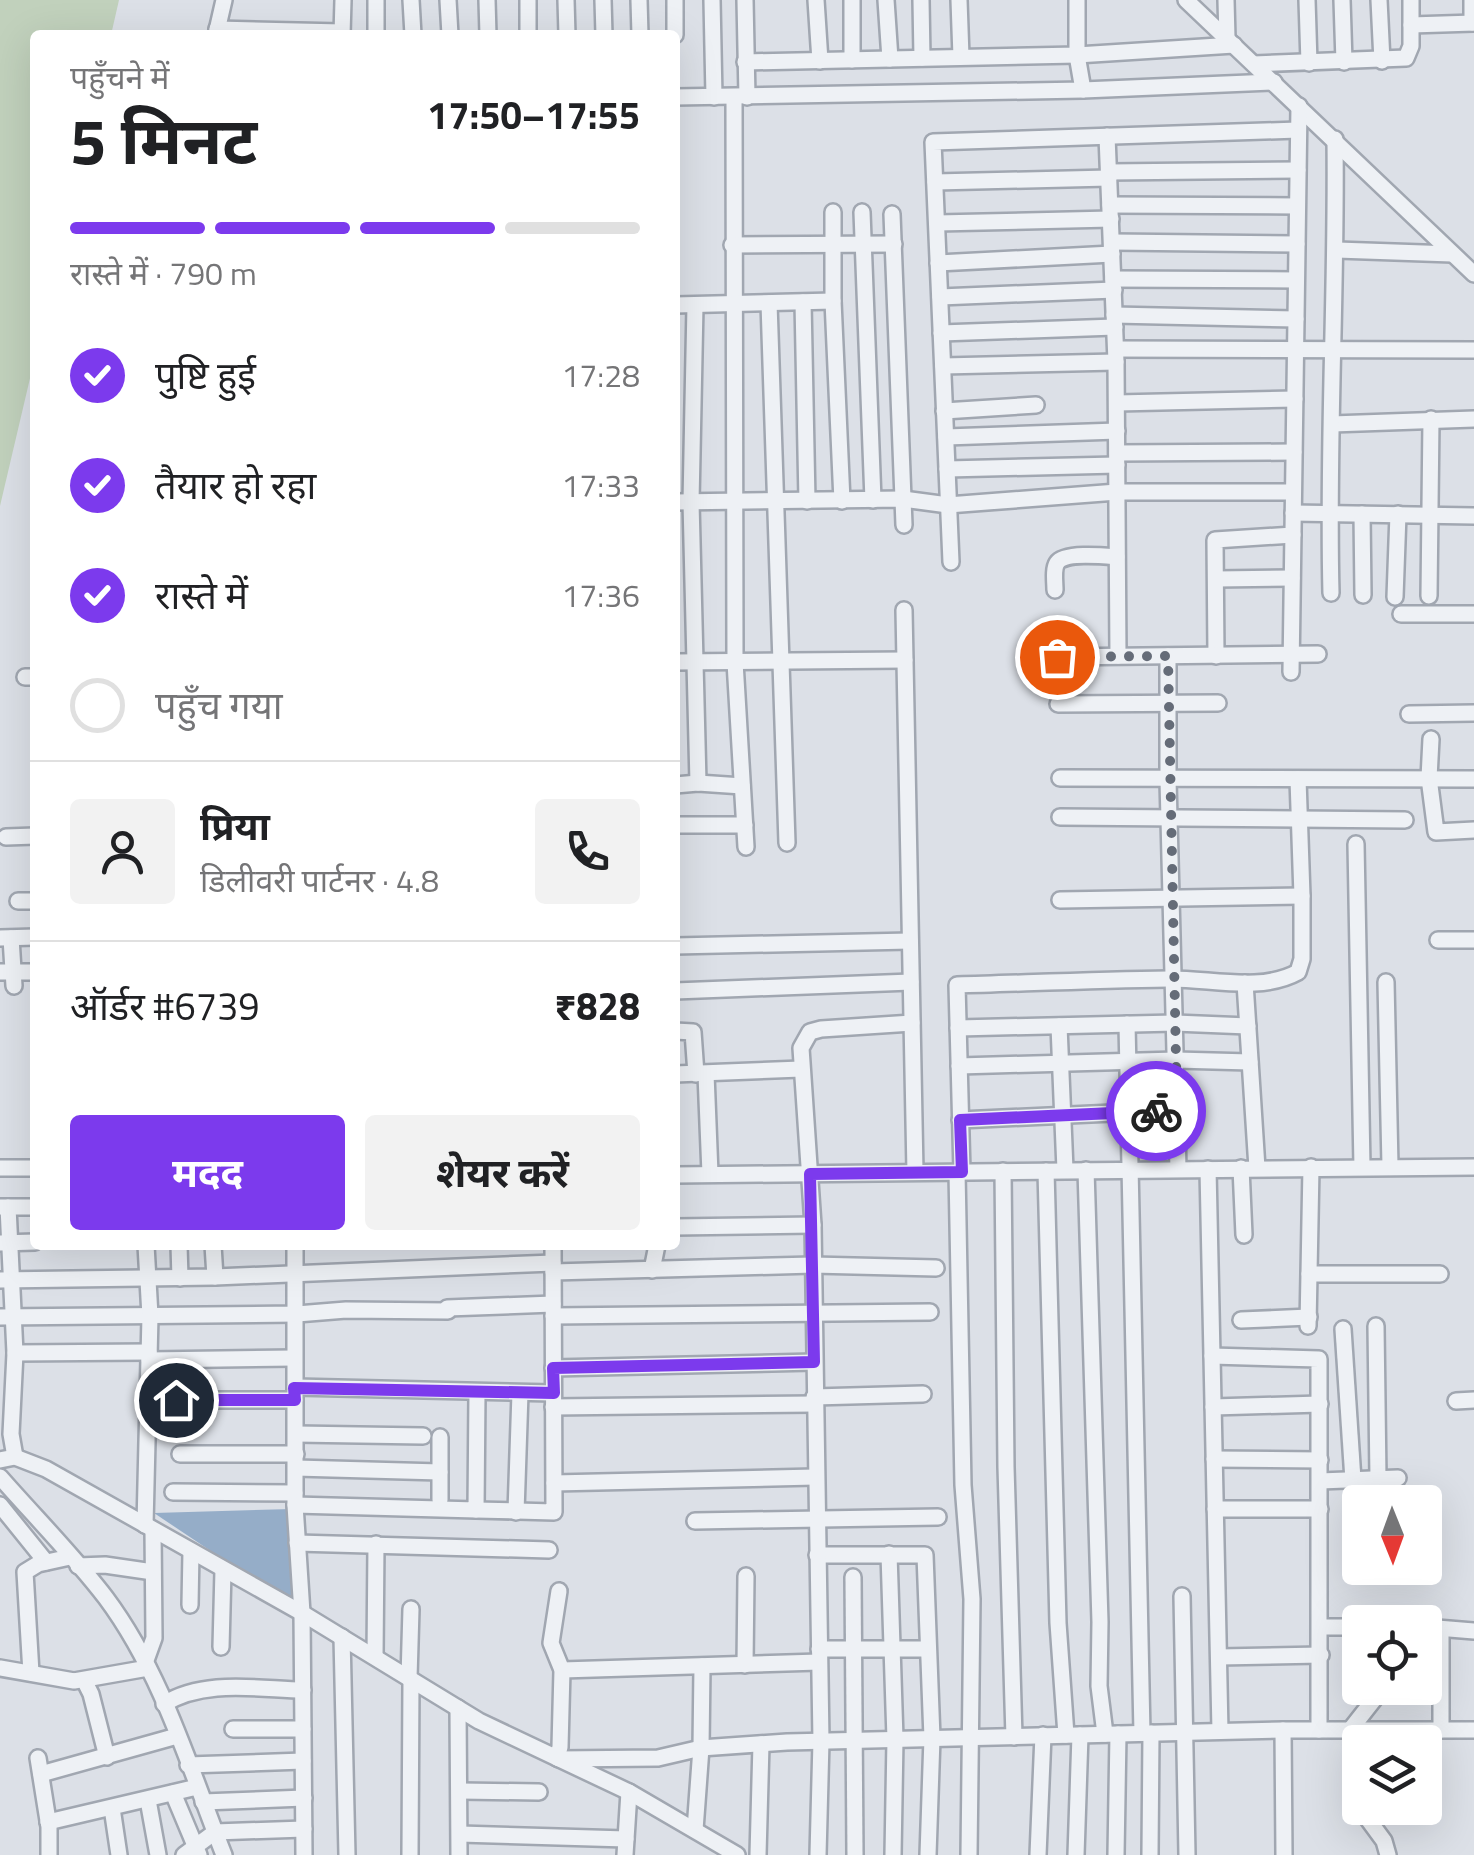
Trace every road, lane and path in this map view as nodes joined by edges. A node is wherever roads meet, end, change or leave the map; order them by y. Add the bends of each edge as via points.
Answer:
1 (224, 0) edge
2 (343, 0) edge
3 (376, 0) edge
4 (411, 0) edge
5 (448, 0) edge
6 (487, 0) edge
7 (528, 0) edge
8 (566, 0) edge
9 (603, 0) edge
10 (639, 0) edge
11 (675, 0) edge
12 (712, 0) edge
13 (744, 0) edge
14 (816, 0) edge
15 (852, 0) edge
16 (886, 0) edge
17 (921, 0) edge
18 (959, 0) edge
19 (1077, 0) edge
20 (1226, 0) edge
21 (1307, 0) edge
22 (1342, 0) edge
23 (1379, 0) edge
24 (1411, 0) edge
25 (1472, 0) edge
26 (1193, 3) edge
27 (1473, 23) edge
28 (1411, 25) junction
29 (216, 30) edge
30 (342, 30) edge
31 (376, 30) edge
32 (412, 30) edge
33 (450, 30) edge
34 (488, 30) edge
35 (528, 30) edge
36 (567, 30) edge
37 (604, 30) edge
38 (640, 30) edge
39 (675, 30) edge
40 (1231, 42) junction
41 (1078, 55) junction
42 (961, 57) junction
43 (922, 58) junction
44 (890, 59) junction
45 (820, 60) junction
46 (852, 60) junction
47 (1382, 61) junction
48 (745, 62) junction
49 (1344, 62) junction
50 (1308, 63) junction
51 (1254, 64) junction
52 (1274, 82) junction
53 (1083, 90) junction
54 (714, 97) junction
55 (740, 97) junction
56 (680, 98) edge
57 (1299, 106) junction
58 (1298, 130) junction
59 (1108, 136) junction
60 (1334, 140) junction
61 (1298, 170) junction
62 (1109, 175) junction
63 (935, 182) junction
64 (1297, 206) junction
65 (833, 212) dead end
66 (862, 212) dead end
67 (1110, 212) junction
68 (892, 214) dead end
69 (936, 223) junction
70 (862, 244) junction
71 (894, 244) junction
72 (1297, 244) junction
73 (833, 245) junction
74 (732, 246) junction
75 (1112, 248) junction
76 (1337, 250) junction
77 (1452, 254) junction
78 (938, 262) junction
79 (1474, 274) edge
80 (1296, 280) junction
81 (1113, 284) junction
82 (940, 297) junction
83 (833, 301) junction
84 (802, 302) junction
85 (769, 303) junction
86 (734, 304) junction
87 (680, 305) edge
88 (694, 305) junction
89 (1296, 319) junction
90 (1115, 321) junction
91 (941, 333) junction
92 (1334, 350) junction
93 (1474, 350) edge
94 (1295, 351) junction
95 (1116, 356) junction
96 (942, 366) junction
97 (1295, 400) junction
98 (1116, 403) junction
99 (1036, 405) dead end
100 (944, 410) junction
101 (1474, 418) edge
102 (1431, 419) junction
103 (1332, 424) junction
104 (1117, 431) junction
105 (946, 436) junction
106 (1294, 452) junction
107 (1117, 459) junction
108 (947, 469) junction
109 (1117, 492) junction
110 (1293, 492) junction
111 (873, 500) junction
112 (904, 500) junction
113 (807, 501) junction
114 (842, 501) junction
115 (683, 502) edge
116 (733, 502) junction
117 (776, 502) junction
118 (948, 505) junction
119 (1293, 513) junction
120 (1329, 513) junction
121 (1362, 514) junction
122 (1398, 514) junction
123 (1430, 515) junction
124 (1474, 516) edge
125 (904, 525) dead end
126 (1293, 535) junction
127 (1118, 556) junction
128 (951, 562) dead end
129 (1292, 578) junction
130 (1216, 579) junction
131 (1055, 590) dead end
132 (1331, 593) dead end
133 (1363, 595) dead end
134 (1429, 596) dead end
135 (1395, 597) dead end
136 (904, 610) dead end
137 (1401, 614) dead end
138 (1474, 614) edge
139 (1318, 654) dead end
140 (1291, 655) junction
141 (1118, 656) junction
142 (1168, 656) junction
143 (1216, 656) junction
144 (1057, 657) dead end
145 (905, 660) junction
146 (780, 661) junction
147 (680, 662) edge
148 (695, 662) junction
149 (735, 662) junction
150 (1291, 672) dead end
151 (1058, 704) dead end
152 (1168, 704) junction
153 (1218, 704) dead end
154 (1474, 713) edge
155 (1409, 714) dead end
156 (1431, 739) dead end
157 (1060, 778) dead end
158 (1429, 778) junction
159 (1474, 778) edge
160 (1298, 779) junction
161 (1168, 780) junction
162 (698, 783) junction
163 (680, 785) edge
164 (742, 786) junction
165 (1060, 816) dead end
166 (1169, 819) junction
167 (1300, 819) junction
168 (1405, 820) dead end
169 (680, 825) edge
170 (745, 825) junction
171 (1474, 830) edge
172 (30, 836) edge
173 (6, 837) dead end
174 (787, 843) dead end
175 (1356, 844) dead end
176 (746, 848) dead end
177 (1302, 896) junction
178 (1171, 899) junction
179 (1060, 900) dead end
180 (18, 901) dead end
181 (30, 901) edge
182 (6, 938) edge
183 (910, 940) junction
184 (1438, 940) dead end
185 (1474, 940) edge
186 (680, 946) edge
187 (9, 977) edge
188 (1173, 979) junction
189 (911, 982) junction
190 (1386, 982) dead end
191 (1245, 983) junction
192 (680, 991) edge
193 (1174, 1023) junction
194 (912, 1024) junction
195 (1128, 1024) junction
196 (1059, 1026) junction
197 (1248, 1026) junction
198 (958, 1028) junction
199 (680, 1031) edge
200 (1176, 1060) junction
201 (1129, 1062) junction
202 (1250, 1062) junction
203 (1061, 1063) junction
204 (959, 1066) junction
205 (801, 1069) junction
206 (680, 1074) edge
207 (701, 1074) junction
208 (1177, 1110) junction
209 (1131, 1112) junction
210 (1063, 1114) junction
211 (960, 1120) junction
212 (1390, 1166) junction
213 (1311, 1167) junction
214 (1362, 1167) junction
215 (1474, 1167) edge
216 (0, 1168) edge
217 (30, 1168) edge
218 (1249, 1168) junction
219 (1178, 1169) junction
220 (1208, 1169) junction
221 (1064, 1170) junction
222 (1086, 1170) junction
223 (1133, 1170) junction
224 (1003, 1171) junction
225 (1046, 1171) junction
226 (914, 1172) junction
227 (959, 1172) junction
228 (680, 1174) edge
229 (710, 1174) junction
230 (810, 1174) junction
231 (4, 1207) edge
232 (30, 1207) edge
233 (813, 1225) junction
234 (680, 1227) edge
235 (1244, 1235) dead end
236 (6, 1243) edge
237 (146, 1250) edge
238 (180, 1250) edge
239 (214, 1250) edge
240 (295, 1250) edge
241 (553, 1250) edge
242 (655, 1250) edge
243 (813, 1266) junction
244 (553, 1268) junction
245 (936, 1268) dead end
246 (652, 1270) junction
247 (296, 1272) junction
248 (1309, 1274) junction
249 (1440, 1274) dead end
250 (215, 1277) junction
251 (148, 1278) junction
252 (180, 1278) junction
253 (6, 1280) edge
254 (553, 1310) junction
255 (814, 1311) junction
256 (930, 1312) dead end
257 (297, 1314) junction
258 (150, 1316) junction
259 (7, 1317) edge
260 (1241, 1320) dead end
261 (1376, 1326) dead end
262 (1343, 1328) dead end
263 (15, 1353) junction
264 (149, 1356) junction
265 (1212, 1356) junction
266 (294, 1358) junction
267 (814, 1362) junction
268 (553, 1368) junction
269 (476, 1392) junction
270 (520, 1392) junction
271 (295, 1394) junction
272 (924, 1394) dead end
273 (176, 1400) dead end
274 (553, 1400) junction
275 (1474, 1400) edge
276 (814, 1401) junction
277 (1456, 1401) dead end
278 (1320, 1404) junction
279 (1213, 1407) junction
280 (296, 1434) junction
281 (7, 1452) edge
282 (180, 1454) dead end
283 (1214, 1459) junction
284 (1320, 1460) junction
285 (296, 1461) junction
286 (440, 1472) junction
287 (0, 1477) edge
288 (815, 1477) junction
289 (1398, 1478) dead end
290 (1378, 1479) junction
291 (1352, 1480) junction
292 (1320, 1481) junction
293 (554, 1483) junction
294 (173, 1492) dead end
295 (295, 1499) junction
296 (440, 1500) dead end
297 (0, 1504) edge
298 (1320, 1509) junction
299 (476, 1510) junction
300 (1216, 1510) junction
301 (516, 1512) junction
302 (938, 1517) dead end
303 (816, 1520) junction
304 (695, 1521) dead end
305 (149, 1528) junction
306 (297, 1543) junction
307 (376, 1544) junction
308 (549, 1550) dead end
309 (191, 1551) junction
310 (889, 1554) junction
311 (817, 1555) junction
312 (74, 1561) junction
313 (46, 1562) junction
314 (224, 1570) junction
315 (154, 1572) junction
316 (746, 1576) dead end
317 (853, 1578) dead end
318 (559, 1591) dead end
319 (1182, 1596) dead end
320 (190, 1605) dead end
321 (411, 1609) dead end
322 (302, 1613) junction
323 (1321, 1627) junction
324 (1342, 1627) edge
325 (1442, 1629) edge
326 (1474, 1631) edge
327 (342, 1637) junction
328 (221, 1647) dead end
329 (856, 1649) junction
330 (892, 1649) junction
331 (928, 1649) junction
332 (1321, 1655) junction
333 (819, 1656) junction
334 (1219, 1657) junction
335 (376, 1658) junction
336 (746, 1664) junction
337 (146, 1666) junction
338 (702, 1666) junction
339 (0, 1668) edge
340 (562, 1670) junction
341 (32, 1673) junction
342 (410, 1679) junction
343 (84, 1680) junction
344 (303, 1690) junction
345 (164, 1704) junction
346 (458, 1708) junction
347 (232, 1728) dead end
348 (303, 1729) junction
349 (1283, 1730) junction
350 (1319, 1730) junction
351 (1442, 1730) edge
352 (1474, 1730) edge
353 (1220, 1731) junction
354 (1185, 1732) junction
355 (1342, 1732) edge
356 (1146, 1733) junction
357 (1112, 1734) junction
358 (1073, 1735) junction
359 (177, 1736) junction
360 (1014, 1736) junction
361 (1043, 1736) junction
362 (932, 1738) junction
363 (970, 1738) junction
364 (895, 1739) junction
365 (856, 1740) junction
366 (822, 1741) junction
367 (761, 1744) junction
368 (702, 1748) junction
369 (106, 1758) junction
370 (558, 1758) junction
371 (303, 1762) junction
372 (188, 1764) junction
373 (460, 1791) junction
374 (539, 1792) dead end
375 (630, 1792) junction
376 (172, 1793) junction
377 (200, 1795) junction
378 (304, 1798) junction
379 (148, 1800) junction
380 (112, 1808) junction
381 (48, 1822) junction
382 (1370, 1825) edge
383 (304, 1829) junction
384 (694, 1830) junction
385 (215, 1832) junction
386 (460, 1834) junction
387 (626, 1847) edge
388 (717, 1849) edge
389 (193, 1852) edge
390 (49, 1855) edge
391 (119, 1855) edge
392 (158, 1855) edge
393 (224, 1855) edge
394 (304, 1855) edge
395 (347, 1855) edge
396 (410, 1855) edge
397 (459, 1855) edge
398 (737, 1855) edge
399 (758, 1855) edge
400 (818, 1855) edge
401 (855, 1855) edge
402 (893, 1855) edge
403 (928, 1855) edge
404 (969, 1855) edge
405 (1038, 1855) edge
406 (1076, 1855) edge
407 (1116, 1855) edge
408 (1150, 1855) edge
409 (1187, 1855) edge
410 (1284, 1855) edge
411 (1388, 1855) edge

1 - 29 street
2 - 30 street
3 - 31 street
4 - 32 street
5 - 33 street
6 - 34 street
7 - 35 street
8 - 36 street
9 - 37 street
10 - 38 street
11 - 39 street
12 - 54 street
13 - 48 street
14 - 45 street
15 - 46 street
16 - 44 street
17 - 43 street
18 - 42 street
19 - 41 street
20 - 40 street
21 - 50 street
22 - 49 street
23 - 47 street
24 - 28 street
25 - 27 street
26 - 40 street
27 - 28 street
28 - 47 street via 1410,54
40 - 41 street
40 - 51 street
41 - 42 street
41 - 53 street
42 - 43 street
43 - 44 street
44 - 46 street
45 - 46 street
45 - 48 street
47 - 49 street
48 - 55 street
49 - 50 street
50 - 51 street
51 - 52 street
52 - 53 street
52 - 57 street
53 - 55 street
54 - 55 street
54 - 56 street
55 - 74 street
57 - 58 street
57 - 60 street
58 - 59 street
58 - 61 street
59 - 62 street
59 - 63 street via 933,142
60 - 76 street
60 - 77 street
61 - 62 street
61 - 64 street
62 - 63 street
62 - 67 street
63 - 69 street
64 - 67 street
64 - 72 street
65 - 73 street
66 - 70 street
67 - 69 street
67 - 75 street
68 - 71 street
69 - 78 street
70 - 71 street
70 - 73 street
70 - 111 street
71 - 112 street
72 - 75 street
72 - 80 street
73 - 74 street
73 - 83 street
74 - 86 street
75 - 78 street
75 - 81 street
76 - 77 street
76 - 92 street
77 - 79 street
78 - 82 street
80 - 81 street
80 - 89 street
81 - 82 street
81 - 90 street
82 - 91 street
83 - 84 street
83 - 114 street
84 - 85 street
84 - 113 street
85 - 86 street
85 - 117 street
86 - 88 street
86 - 116 street
87 - 88 street
88 - 115 street
89 - 90 street
89 - 94 street
90 - 91 street
90 - 95 street
91 - 96 street
92 - 93 street
92 - 94 street
92 - 103 street
94 - 95 street
94 - 97 street
95 - 96 street
95 - 98 street
96 - 100 street
97 - 98 street
97 - 106 street
98 - 104 street
99 - 100 street
100 - 105 street
101 - 102 street
102 - 103 street
102 - 123 street
103 - 120 street
104 - 105 street
104 - 107 street
105 - 108 street
106 - 107 street
106 - 110 street
107 - 108 street
107 - 109 street
108 - 118 street
109 - 110 street
109 - 118 street
109 - 127 street
110 - 119 street
111 - 112 street
111 - 114 street
112 - 118 street
112 - 125 street
113 - 114 street
113 - 117 street
115 - 116 street
115 - 148 street
116 - 117 street
116 - 149 street
117 - 146 street
118 - 128 street
119 - 120 street
119 - 126 street
120 - 121 street
120 - 132 street
121 - 122 street
121 - 133 street
122 - 123 street
122 - 135 street
123 - 124 street
123 - 134 street
126 - 129 street
126 - 130 street via 1215,540
127 - 131 street via 1060,559
127 - 141 street
129 - 130 street
129 - 140 street
130 - 143 street
136 - 145 street
137 - 138 street
139 - 140 street
140 - 143 street
140 - 150 street
141 - 142 street
141 - 144 street
142 - 143 street
142 - 152 street
145 - 146 street
145 - 183 street
146 - 149 street
146 - 174 street
147 - 148 street
148 - 149 street
148 - 162 street
149 - 164 street
151 - 152 street
152 - 153 street
152 - 161 street
154 - 155 street
156 - 158 street
157 - 161 street
158 - 159 street
158 - 160 street
158 - 171 street via 1436,832
160 - 161 street
160 - 167 street
161 - 166 street
162 - 163 street
162 - 164 street
164 - 170 street
165 - 166 street
166 - 167 street
166 - 178 street
167 - 168 street
167 - 177 street
169 - 170 street
170 - 176 street
172 - 173 street
175 - 214 street
177 - 178 street
177 - 191 street via 1298,972
178 - 179 street
178 - 188 street
180 - 181 street
182 - 187 street
183 - 186 street
183 - 189 street
184 - 185 street
188 - 191 street
188 - 193 street
188 - 198 street via 957,985
189 - 192 street
189 - 194 street
190 - 212 street
191 - 197 street
193 - 195 street
193 - 197 street
193 - 200 street
194 - 205 street via 810,1032
194 - 226 street
195 - 196 street
195 - 201 street
196 - 198 street
196 - 203 street
197 - 202 street
198 - 204 street
199 - 207 street via 693,1032
200 - 201 street
200 - 202 street
200 - 208 street
201 - 203 street
201 - 209 street
202 - 218 street
203 - 204 street
203 - 210 street
204 - 211 street
205 - 207 street
205 - 230 street
206 - 207 street
207 - 229 street
208 - 209 street
208 - 219 street
209 - 210 street
209 - 223 street
210 - 211 street
210 - 221 street
211 - 227 street
212 - 214 street
212 - 215 street
213 - 214 street
213 - 218 street
213 - 248 street
216 - 217 street
218 - 220 street
218 - 235 street
219 - 220 street
219 - 223 street
220 - 265 street
221 - 222 street
221 - 225 street
222 - 223 street
222 - 357 street via 1099,1686
223 - 356 street
224 - 225 street
224 - 227 street
224 - 360 street
225 - 358 street via 1058,1622
226 - 227 street
226 - 230 street
227 - 363 street
228 - 229 street
229 - 230 street
230 - 233 street
231 - 232 street
231 - 236 street
233 - 234 street
233 - 243 street
236 - 253 street
237 - 251 street
238 - 252 street
239 - 250 street
240 - 247 street
241 - 244 street
242 - 246 street
243 - 245 street
243 - 246 street
243 - 255 street
244 - 246 street
244 - 247 street
244 - 254 street
247 - 250 street
247 - 257 street
248 - 249 street
248 - 260 street via 1309,1321
250 - 252 street
251 - 252 street
251 - 253 street
251 - 258 street
253 - 259 street
254 - 255 street
254 - 257 street
254 - 268 street
255 - 256 street
255 - 267 street
257 - 258 street
257 - 266 street
258 - 259 street
258 - 264 street
259 - 263 street
261 - 290 street
262 - 291 street
263 - 264 street
263 - 281 street
264 - 266 street
264 - 305 street
265 - 278 street via 1320,1358
265 - 279 street
266 - 271 street
267 - 268 street
267 - 276 street
268 - 274 street
269 - 270 street
269 - 271 street
269 - 299 street
270 - 274 street
270 - 301 street
271 - 273 street
271 - 280 street
272 - 276 street
274 - 276 street
274 - 293 street
275 - 277 street
276 - 288 street
278 - 279 street
278 - 284 street
279 - 283 street
280 - 285 street
280 - 286 street via 432,1436
281 - 305 street
282 - 285 street
283 - 284 street
283 - 300 street
284 - 292 street
285 - 286 street
285 - 295 street
286 - 296 street
287 - 312 street
288 - 293 street
288 - 303 street
289 - 290 street
290 - 291 street
291 - 292 street
292 - 298 street
293 - 301 street via 554,1512
294 - 295 street
295 - 299 street
295 - 306 street
297 - 313 street
298 - 300 street
298 - 323 street
299 - 301 street
300 - 334 street
302 - 303 street
303 - 304 street
303 - 311 street
305 - 309 street
305 - 315 street
306 - 307 street
306 - 322 street
307 - 308 street
307 - 335 street
309 - 314 street
309 - 320 street
310 - 311 street
310 - 330 street
310 - 331 street via 925,1555
311 - 333 street
312 - 313 street
312 - 315 street
312 - 337 street
313 - 341 street via 25,1572
314 - 322 street
314 - 328 street
315 - 337 street via 154,1638
316 - 336 street
317 - 329 street
318 - 340 street via 551,1643
319 - 354 street
321 - 342 street
322 - 327 street
322 - 344 street
323 - 324 street
323 - 332 street
325 - 326 street
327 - 335 street
327 - 395 street
329 - 330 street
329 - 333 street
329 - 365 street
330 - 331 street
330 - 364 street
331 - 362 street
332 - 334 street
332 - 350 street
333 - 336 street
333 - 366 street
334 - 353 street
335 - 342 street
336 - 338 street
337 - 343 street
337 - 345 street
338 - 340 street
338 - 368 street
339 - 341 street
340 - 370 street
341 - 343 street
342 - 346 street
342 - 396 street
343 - 369 street
344 - 345 street via 208,1689
344 - 348 street
345 - 359 street
346 - 370 street
346 - 373 street
347 - 348 street
348 - 371 street
349 - 350 street
349 - 353 street
349 - 410 street
350 - 355 street
351 - 352 street
353 - 354 street
354 - 356 street
354 - 409 street
356 - 357 street
356 - 408 street
357 - 358 street
357 - 407 street
358 - 361 street
358 - 406 street
359 - 369 street
359 - 372 street
360 - 361 street
360 - 363 street
361 - 405 street
362 - 363 street
362 - 364 street
362 - 403 street
363 - 404 street
364 - 365 street
364 - 402 street
365 - 366 street
365 - 401 street
366 - 367 street
366 - 400 street
367 - 368 street
367 - 399 street
368 - 370 street via 658,1758
368 - 384 street
369 - 381 street via 40,1766
370 - 375 street
371 - 372 street
371 - 378 street
372 - 377 street
373 - 374 street
373 - 386 street
375 - 384 street
375 - 387 street
376 - 377 street
376 - 379 street
376 - 389 street
377 - 378 street
377 - 385 street
378 - 383 street
379 - 380 street
379 - 392 street
380 - 381 street
380 - 391 street
381 - 390 street
382 - 411 street
383 - 385 street
383 - 394 street
384 - 388 street
385 - 389 street
385 - 393 street
386 - 387 street
386 - 397 street
388 - 398 street

